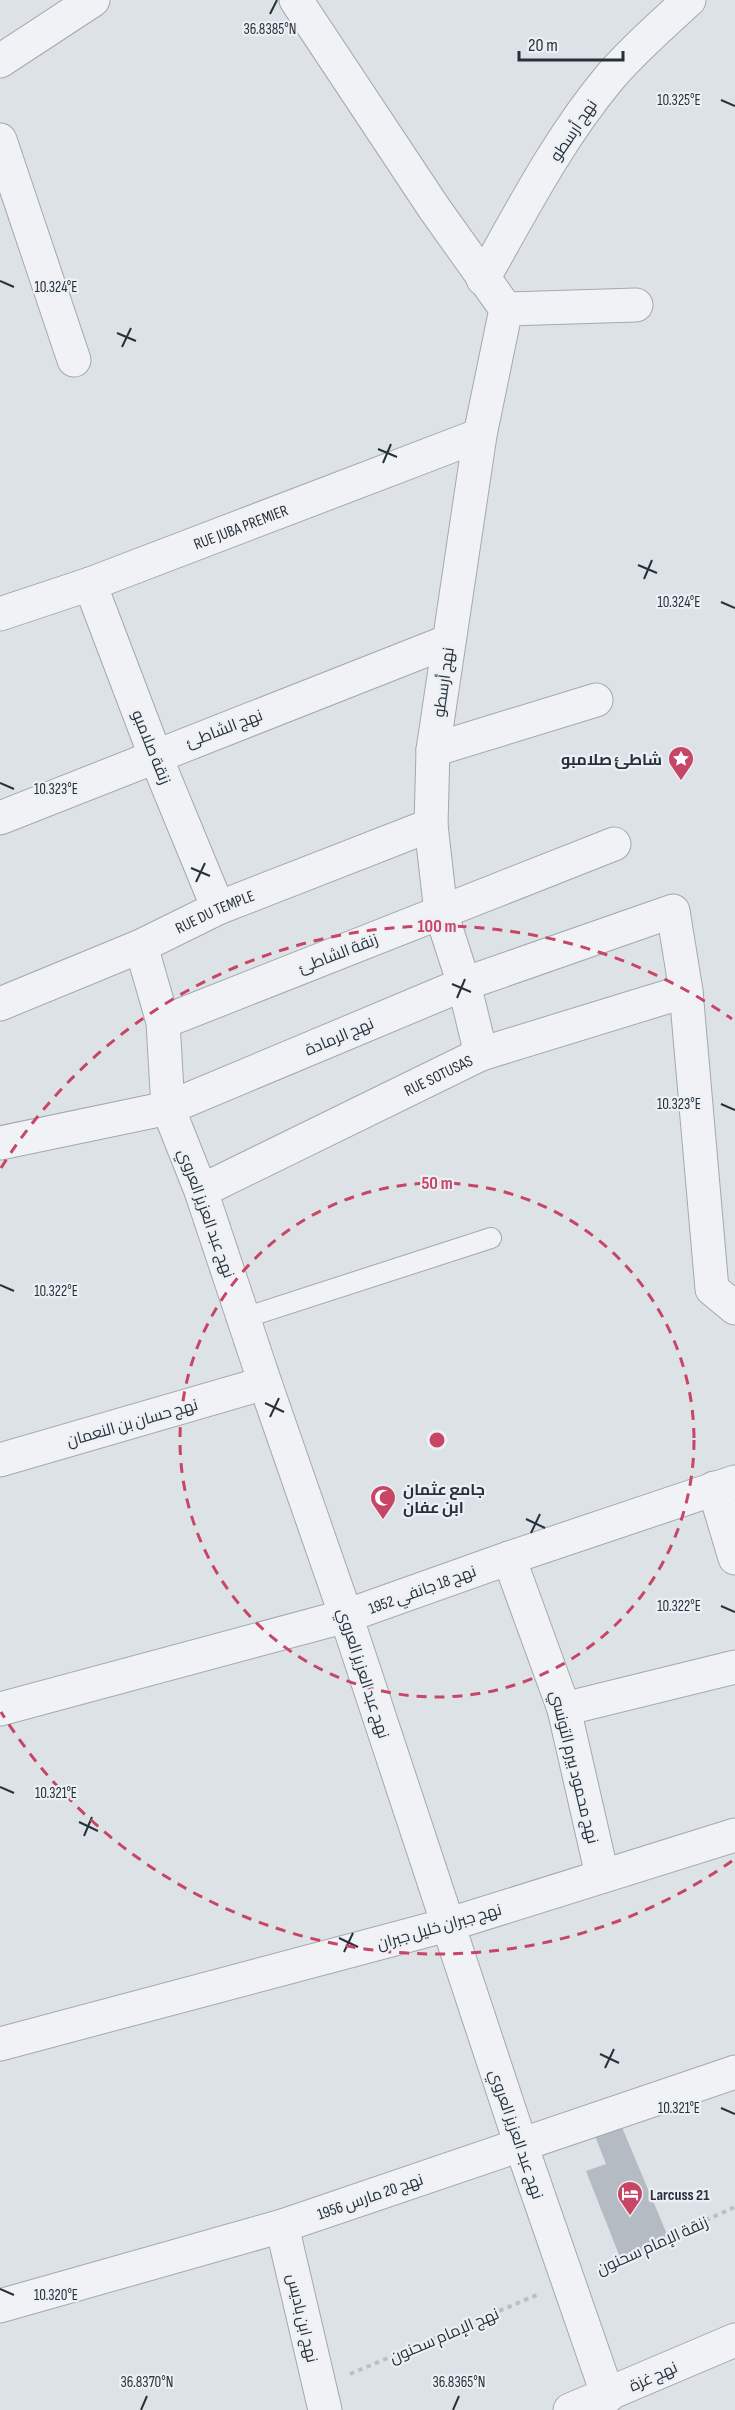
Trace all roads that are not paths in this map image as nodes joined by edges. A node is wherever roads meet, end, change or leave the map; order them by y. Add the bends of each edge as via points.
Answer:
1 (93, 0) edge
2 (296, 0) edge
3 (689, 0) edge
4 (0, 61) edge
5 (0, 140) edge
6 (483, 279) junction
7 (636, 305) dead end
8 (506, 309) junction
9 (74, 360) dead end
10 (480, 435) junction
11 (90, 584) junction
12 (0, 615) edge
13 (448, 641) junction
14 (596, 700) dead end
15 (433, 750) junction
16 (155, 755) junction
17 (0, 818) edge
18 (431, 825) junction
19 (614, 844) dead end
20 (218, 908) junction
21 (441, 913) junction
22 (141, 946) junction
23 (465, 984) junction
24 (686, 991) junction
25 (0, 1004) edge
26 (163, 1022) junction
27 (481, 1054) junction
28 (168, 1108) junction
29 (0, 1143) edge
30 (201, 1191) junction
31 (491, 1238) dead end
32 (735, 1308) edge
33 (244, 1318) junction
34 (265, 1383) junction
35 (0, 1460) edge
36 (724, 1485) edge
37 (508, 1558) junction
38 (735, 1558) edge
39 (346, 1616) junction
40 (735, 1667) edge
41 (0, 1709) edge
42 (564, 1709) junction
43 (735, 1835) edge
44 (602, 1875) junction
45 (447, 1926) junction
46 (0, 2044) edge
47 (735, 2072) edge
48 (521, 2145) junction
49 (282, 2226) junction
50 (0, 2306) edge
51 (735, 2340) edge
52 (608, 2396) junction
53 (322, 2399) edge
54 (570, 2410) edge

1 - 4 street
2 - 6 street
3 - 6 street, نهج أرسطو via 610,77 570,130
5 - 9 street
6 - 8 street
7 - 8 street
8 - 10 street, نهج أرسطو
10 - 11 street, RUE JUBA PREMIER
10 - 13 street, نهج أرسطو
11 - 12 street, RUE JUBA PREMIER
11 - 16 street, زنقة صلامبو
13 - 15 street, نهج أرسطو
13 - 16 street, نهج الشاطئ
14 - 15 street
15 - 18 street, نهج أرسطو
16 - 17 street, نهج الشاطئ
16 - 20 street, زنقة صلامبو
18 - 20 street, RUE DU TEMPLE
18 - 21 street, نهج أرسطو
19 - 21 street, زنقة الشاطئ
20 - 22 street, RUE DU TEMPLE
21 - 23 street, نهج أرسطو
21 - 26 street, زنقة الشاطئ
22 - 25 street, RUE DU TEMPLE
22 - 26 street, نهج عبد العزيز العروي
23 - 24 street, نهج الرمادة via 673,911
23 - 27 street, نهج أرسطو
23 - 28 street, نهج الرمادة
24 - 27 street, RUE SOTUSAS
24 - 32 street via 712,1289
26 - 28 street, نهج عبد العزيز العروي
27 - 30 street, RUE SOTUSAS
28 - 29 street, نهج الرمادة
28 - 30 street, نهج عبد العزيز العروي
30 - 33 street, نهج عبد العزيز العروي
31 - 33 lane
33 - 34 street, نهج عبد العزيز العروي
34 - 35 street, نهج حسان بن النعمان
34 - 39 street, نهج عبد العزيز العروي
36 - 37 street, نهج 18 جانفي 1952
36 - 38 street
37 - 39 street, نهج 18 جانفي 1952
37 - 42 street, نهج محمود بيرم التونسي
39 - 41 street, نهج 18 جانفي 1952
39 - 45 street, نهج عبد العزيز العروي
40 - 42 street
42 - 44 street, نهج محمود بيرم التونسي
43 - 44 street, نهج جبران خليل جبران
44 - 45 street, نهج جبران خليل جبران
45 - 46 street, نهج جبران خليل جبران
45 - 48 street, نهج عبد العزيز العروي
47 - 48 street, نهج 20 مارس 1956
48 - 49 street, نهج 20 مارس 1956
48 - 52 street, نهج عبد العزيز العروي
49 - 50 street, نهج 20 مارس 1956
49 - 53 street, نهج ابن باديس
51 - 52 street, نهج غزة
52 - 54 street, نهج غزة

